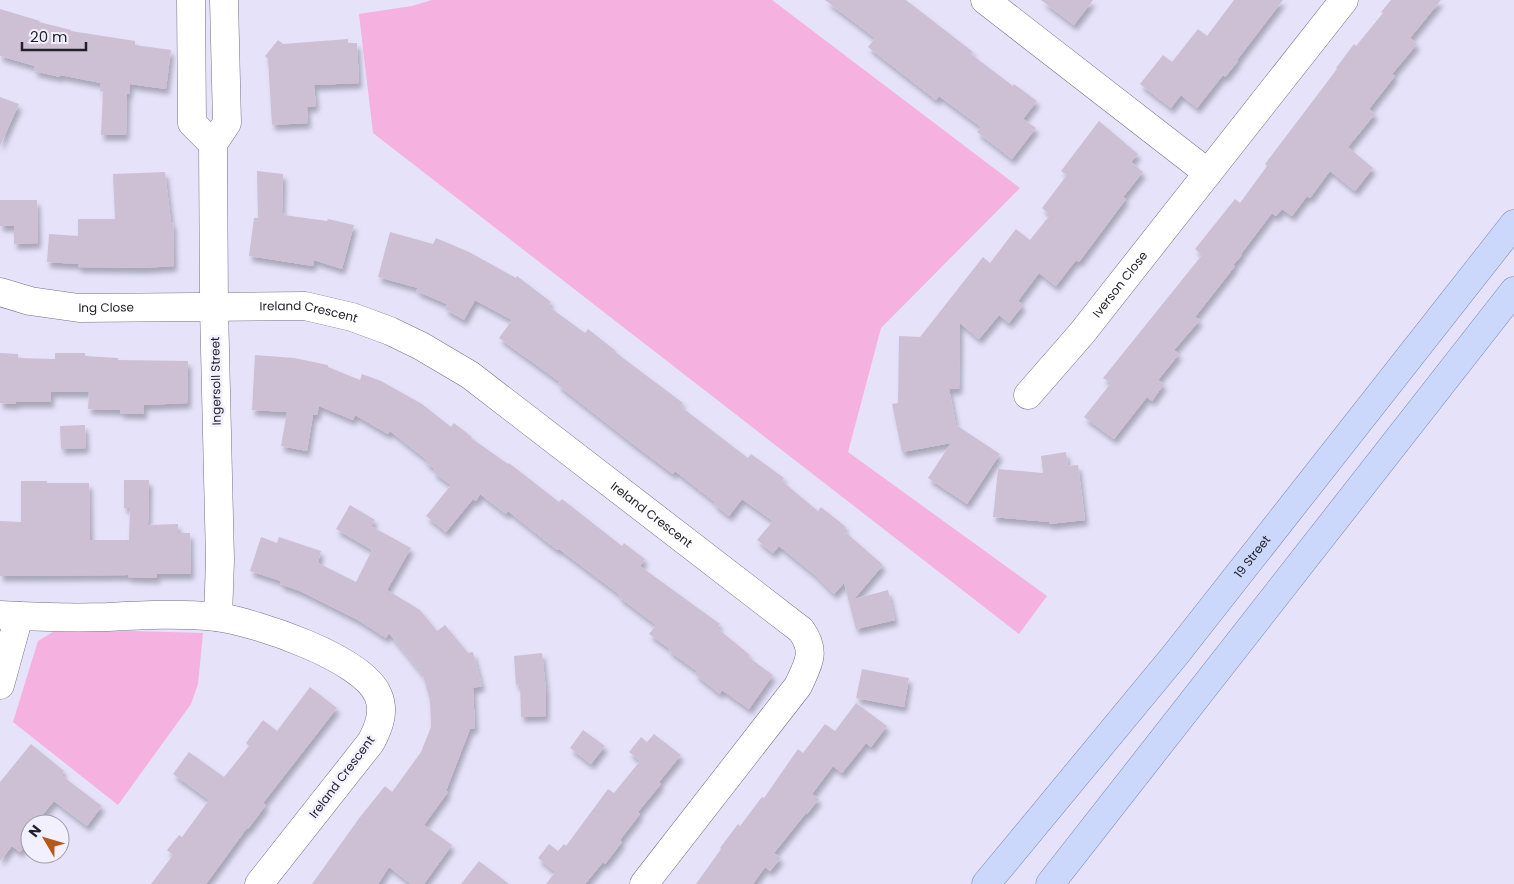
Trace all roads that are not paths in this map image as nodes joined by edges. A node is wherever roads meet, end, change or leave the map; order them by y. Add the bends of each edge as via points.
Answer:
1 (191, 0) edge
2 (224, 0) edge
3 (985, 0) edge
4 (1344, 0) edge
5 (213, 144) junction
6 (1208, 173) junction
7 (1514, 224) edge
8 (1514, 290) edge
9 (0, 292) edge
10 (214, 306) junction
11 (1028, 395) dead end
12 (10, 616) edge
13 (218, 617) junction
14 (0, 685) edge
15 (259, 884) edge
16 (644, 884) edge
17 (986, 884) edge
18 (1050, 884) edge

1 - 5 street via 192,123
2 - 5 street via 228,123
3 - 6 street
4 - 6 street, Iverson Close
5 - 10 street, Ingersoll Street
6 - 11 street, Iverson Close via 1082,333
7 - 17 main road, 19 Street via 1176,654
8 - 18 main road
9 - 10 street, Ing Close via 30,301 79,308
10 - 13 street, Ingersoll Street via 220,560
10 - 16 street, Ireland Crescent via 305,306 352,317 390,331 446,360 470,375 801,630 811,650 798,686
12 - 13 street, Ireland Crescent via 170,614
12 - 14 street
13 - 15 street, Ireland Crescent via 278,633 344,663 370,683 378,694 381,708 381,720 371,742

